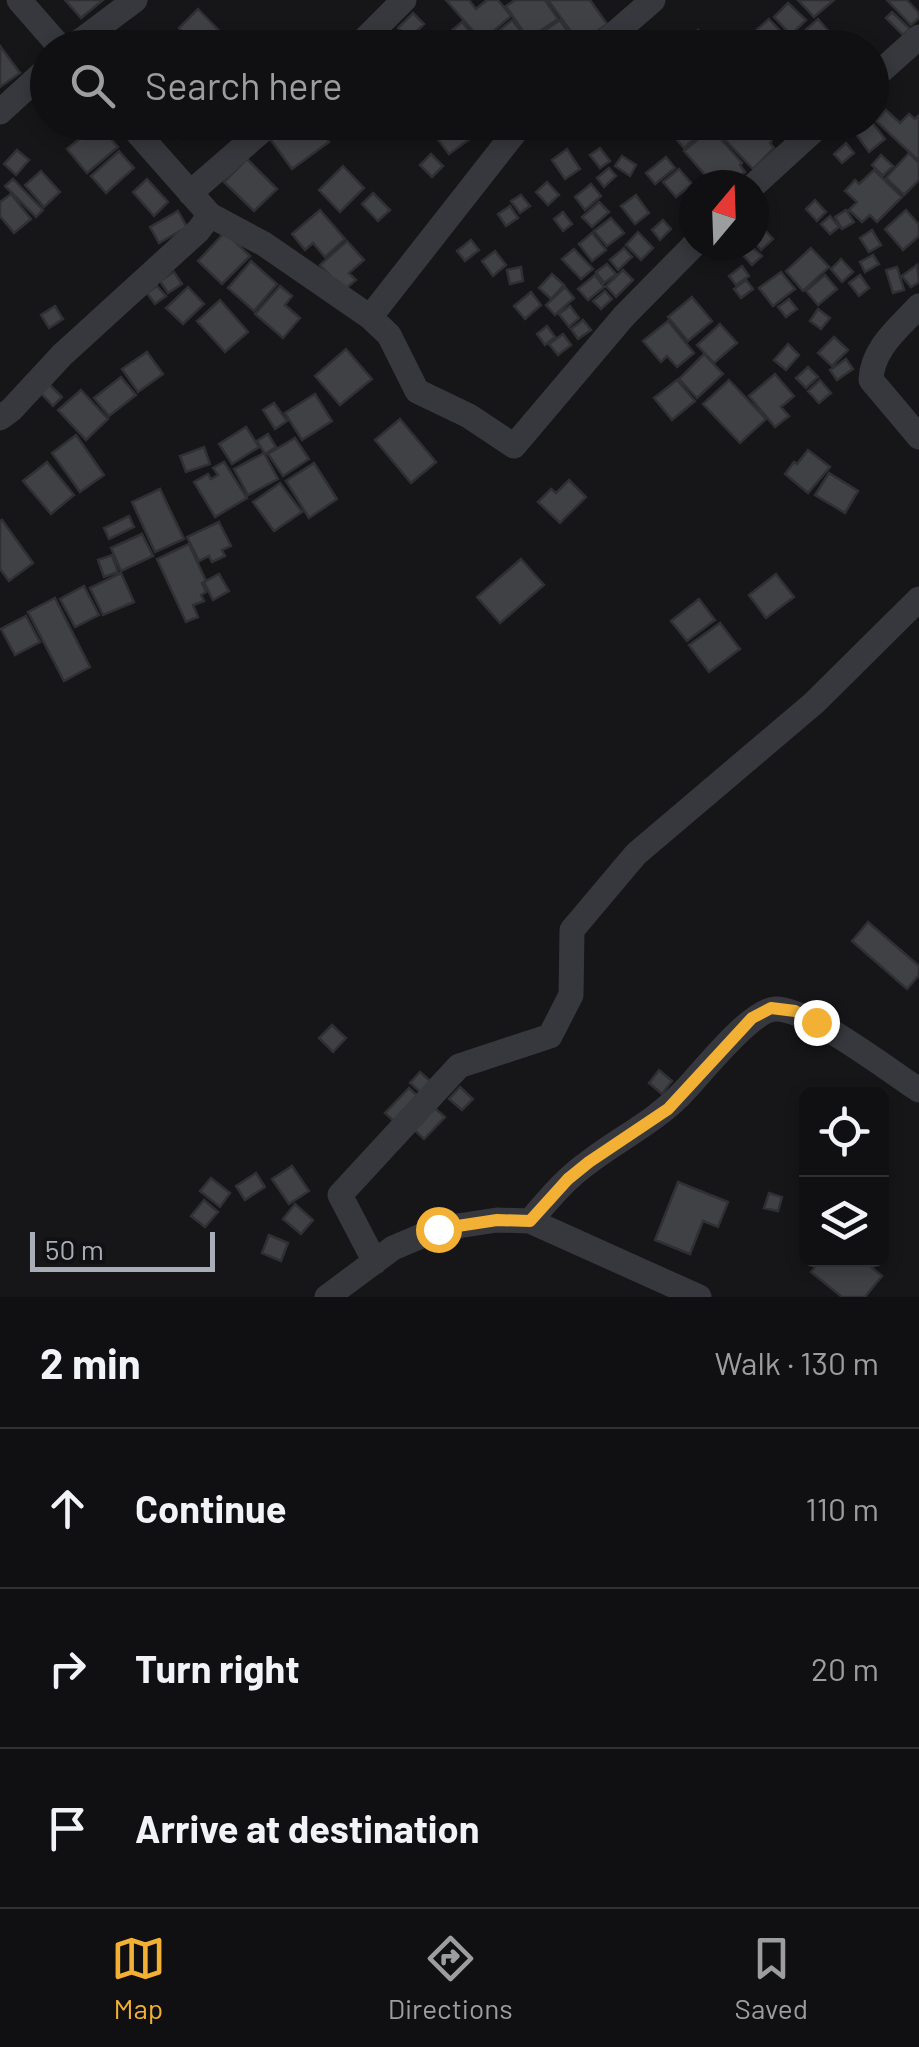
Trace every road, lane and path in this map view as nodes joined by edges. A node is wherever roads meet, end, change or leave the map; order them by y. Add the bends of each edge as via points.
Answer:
1 (19, 0) edge
2 (135, 0) edge
3 (404, 0) edge
4 (654, 0) edge
5 (45, 30) edge
6 (94, 30) edge
7 (374, 30) edge
8 (619, 30) edge
9 (919, 37) edge
10 (889, 64) edge
11 (30, 84) edge
12 (0, 112) edge
13 (144, 140) edge
14 (251, 140) edge
15 (509, 140) edge
16 (804, 140) edge
17 (769, 172) edge
18 (190, 193) junction
19 (210, 215) junction
20 (679, 260) edge
21 (919, 306) edge
22 (370, 317) junction
23 (0, 418) edge
24 (919, 437) edge
25 (919, 599) edge
26 (919, 1090) edge
27 (530, 1221) junction
28 (375, 1262) junction
29 (327, 1297) edge
30 (699, 1297) edge

1 - 5 street
2 - 6 street
3 - 7 street
4 - 8 street
9 - 10 street
11 - 12 street
13 - 18 street
14 - 18 street
15 - 22 street
16 - 17 street
18 - 19 street
19 - 22 street
19 - 23 street
20 - 22 street via 514,446 417,391 390,335
21 - 24 street via 880,348 872,380
25 - 28 street via 814,702 636,854 572,930 571,995 550,1036 459,1066 340,1195
26 - 27 street via 816,1022 771,1008 752,1018 668,1109 578,1170
27 - 28 street via 438,1229
27 - 30 street
28 - 29 street

